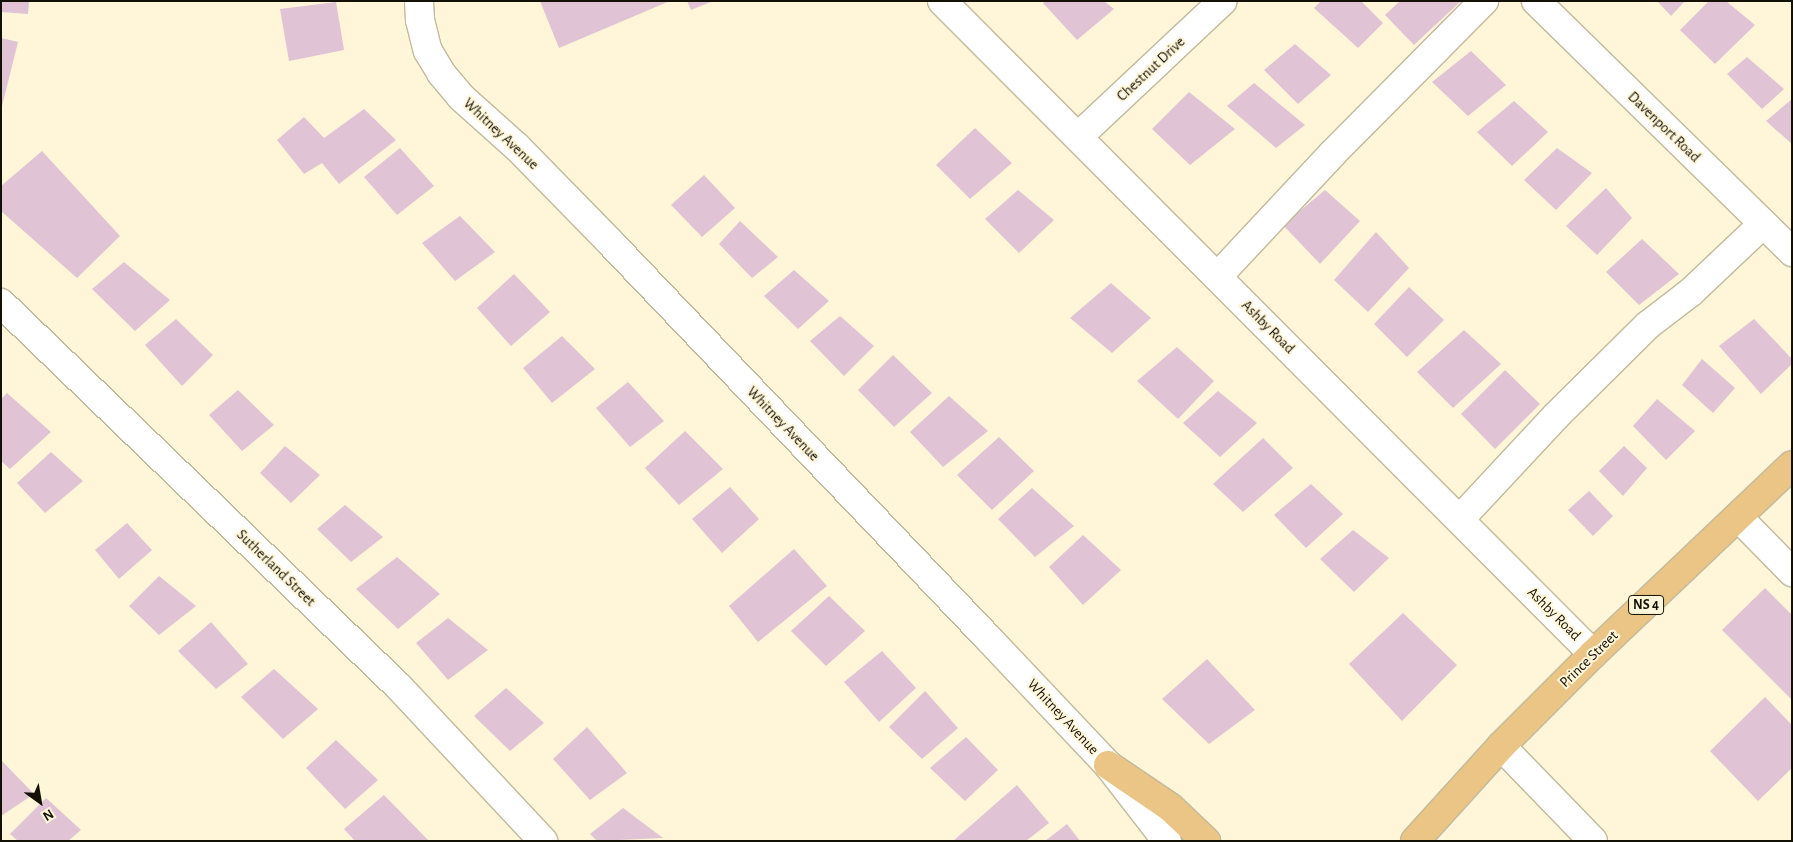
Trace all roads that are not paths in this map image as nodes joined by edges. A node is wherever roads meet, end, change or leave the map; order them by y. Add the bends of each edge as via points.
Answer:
1 (419, 1) edge
2 (942, 1) edge
3 (1223, 1) edge
4 (1484, 1) edge
5 (1536, 1) edge
6 (1079, 136) junction
7 (1763, 224) junction
8 (1792, 252) edge
9 (1218, 276) junction
10 (1, 303) edge
11 (1792, 465) edge
12 (1738, 518) junction
13 (1460, 519) junction
14 (1792, 572) edge
15 (1593, 654) junction
16 (1502, 746) junction
17 (1108, 765) junction
18 (542, 841) edge
19 (1167, 841) edge
20 (1206, 841) edge
21 (1416, 841) edge
22 (1593, 841) edge

1 - 17 street, Whitney Avenue via 421,27 428,51 461,97 517,147 603,234
2 - 6 street, Ashby Road
3 - 6 street, Chestnut Drive
4 - 9 street via 1332,154
5 - 7 street, Davenport Road
6 - 9 street, Ashby Road
7 - 8 street, Davenport Road
7 - 13 street via 1691,292 1648,325 1556,416
9 - 13 street, Ashby Road
10 - 18 street, Sutherland Street via 399,687
11 - 12 main road, Prince Street / NS 4
12 - 14 street
12 - 15 main road, Prince Street / NS 4
13 - 15 street, Ashby Road
15 - 16 main road, Prince Street / NS 4
16 - 21 main road, Prince Street / NS 4
16 - 22 street
17 - 19 street, Whitney Avenue
17 - 20 main road via 1170,807

